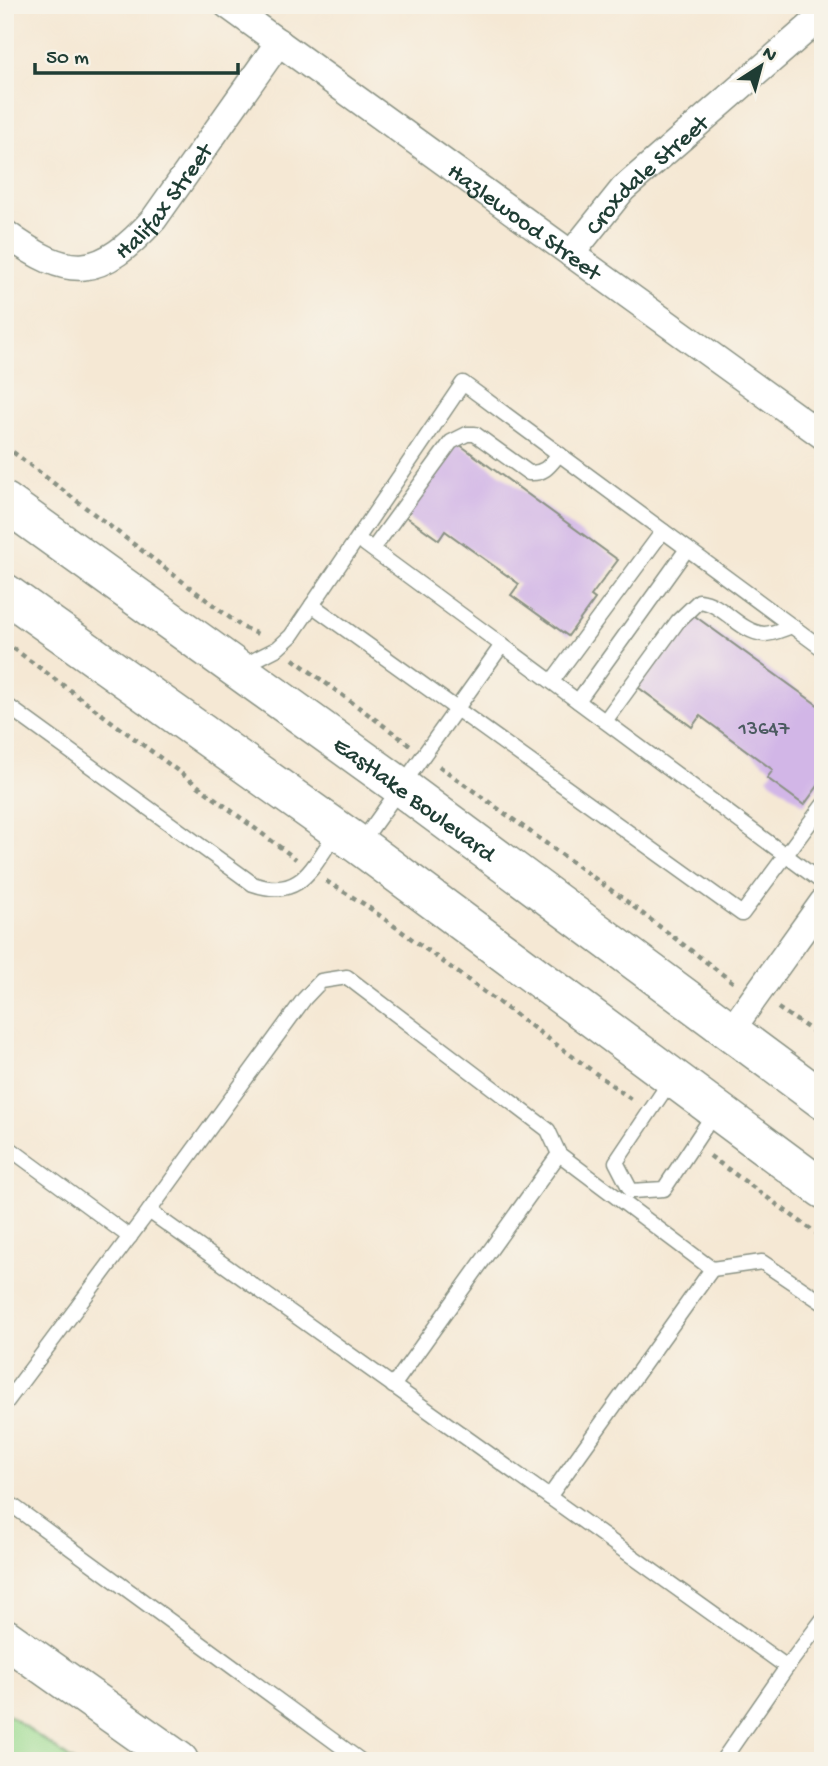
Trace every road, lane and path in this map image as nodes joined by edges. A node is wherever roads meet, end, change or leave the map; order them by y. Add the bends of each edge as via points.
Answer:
1 (228, 5) edge
2 (815, 16) edge
3 (279, 42) junction
4 (5, 233) edge
5 (571, 254) junction
6 (823, 436) edge
7 (5, 446) edge
8 (559, 454) junction
9 (5, 502) edge
10 (663, 531) junction
11 (355, 538) junction
12 (373, 549) junction
13 (687, 549) junction
14 (5, 593) edge
15 (312, 605) junction
16 (792, 626) junction
17 (5, 642) edge
18 (502, 645) junction
19 (278, 648) junction
20 (823, 649) edge
21 (236, 670) junction
22 (552, 681) junction
23 (578, 701) junction
24 (5, 704) edge
25 (458, 707) junction
26 (605, 721) junction
27 (403, 741) dead end
28 (448, 773) dead end
29 (401, 787) junction
30 (823, 805) edge
31 (349, 838) junction
32 (786, 855) junction
33 (292, 856) dead end
34 (328, 882) dead end
35 (823, 883) edge
36 (823, 902) edge
37 (723, 976) dead end
38 (786, 1012) dead end
39 (730, 1032) junction
40 (823, 1038) edge
41 (671, 1079) junction
42 (823, 1100) edge
43 (650, 1112) junction
44 (715, 1112) junction
45 (5, 1145) edge
46 (694, 1145) junction
47 (559, 1154) junction
48 (823, 1189) edge
49 (628, 1196) junction
50 (149, 1211) junction
51 (130, 1237) junction
52 (823, 1238) edge
53 (712, 1269) junction
54 (823, 1303) edge
55 (393, 1386) junction
56 (5, 1404) edge
57 (549, 1497) junction
58 (5, 1500) edge
59 (823, 1619) edge
60 (5, 1638) edge
61 (787, 1667) junction
62 (179, 1761) edge
63 (361, 1761) edge
64 (722, 1761) edge

1 - 3 street, Hazlewood Street
2 - 5 street, Croxdale Street via 623,189
3 - 4 street, Halifax Street via 154,219 115,256 79,269 52,262
3 - 5 street, Hazlewood Street
5 - 6 street, Hazlewood Street
7 - 19 path via 242,627
8 - 10 lane
8 - 11 lane via 463,383
8 - 12 lane via 538,474 475,434 451,442
9 - 21 main road, Eastlake Boulevard
10 - 13 lane
10 - 22 lane
11 - 12 lane
11 - 15 lane
12 - 18 lane
13 - 16 lane
13 - 23 lane
14 - 31 main road
15 - 19 lane
15 - 25 lane
16 - 20 lane
16 - 26 lane via 767,634 755,632 710,602 699,601 678,621
17 - 33 path
18 - 22 lane
18 - 25 lane
19 - 21 lane
19 - 27 path
21 - 29 main road, Eastlake Boulevard
22 - 23 lane
23 - 26 lane
24 - 31 lane via 253,884 289,889
25 - 29 lane
25 - 32 lane via 742,914
26 - 32 lane
28 - 37 path
29 - 31 lane
29 - 39 main road, Eastlake Boulevard
30 - 32 lane
31 - 41 main road
32 - 35 lane
34 - 43 path
36 - 39 street
38 - 40 path
39 - 42 main road, Eastlake Boulevard
41 - 43 lane
41 - 44 main road
43 - 49 lane via 616,1162
44 - 46 lane
44 - 48 main road
45 - 51 lane
46 - 49 lane via 664,1189
46 - 52 path
47 - 49 lane
47 - 50 lane via 548,1130 347,977 321,981 304,999
47 - 55 lane
49 - 53 lane
50 - 51 lane
50 - 55 lane
51 - 56 lane
53 - 54 lane via 762,1262
53 - 57 lane
55 - 57 lane
57 - 61 lane
58 - 63 lane
59 - 61 lane
60 - 62 main road
61 - 64 lane

